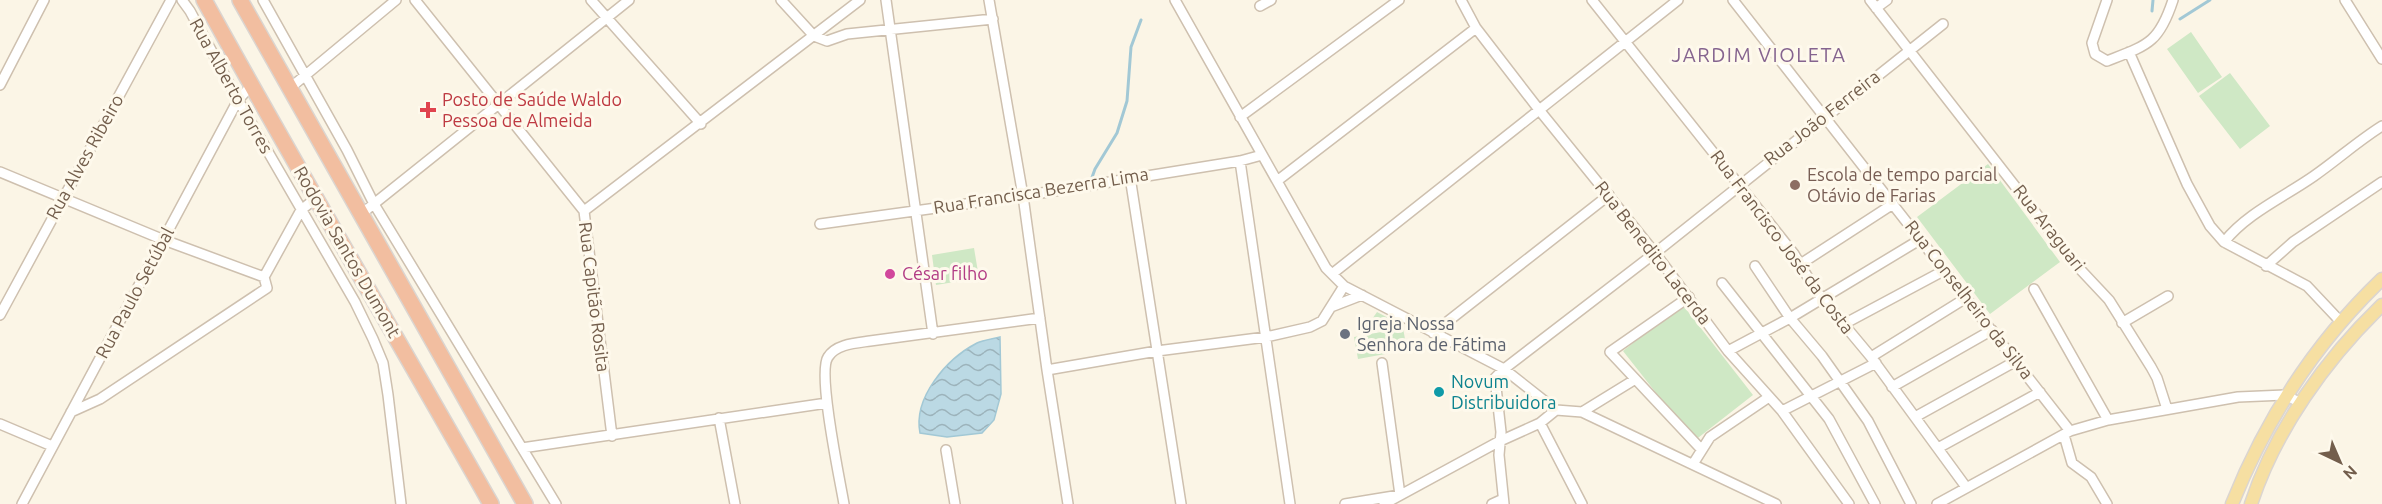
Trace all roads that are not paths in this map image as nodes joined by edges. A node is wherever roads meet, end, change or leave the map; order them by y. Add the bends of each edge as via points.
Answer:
1 (44, 0) edge
2 (171, 0) edge
3 (182, 0) edge
4 (204, 0) edge
5 (240, 0) edge
6 (263, 0) edge
7 (396, 0) edge
8 (415, 0) edge
9 (591, 0) edge
10 (629, 0) edge
11 (781, 0) edge
12 (860, 0) edge
13 (886, 0) edge
14 (988, 0) edge
15 (1174, 0) edge
16 (1272, 0) edge
17 (1400, 0) edge
18 (1461, 0) edge
19 (1592, 0) edge
20 (1678, 0) edge
21 (1733, 0) edge
22 (1870, 0) edge
23 (1887, 0) edge
24 (2107, 0) edge
25 (2178, 0) edge
26 (2345, 0) edge
27 (1260, 6) dead end
28 (1876, 8) junction
29 (606, 19) junction
30 (993, 19) junction
31 (1943, 24) dead end
32 (1476, 28) junction
33 (890, 30) junction
34 (814, 36) junction
35 (1625, 40) junction
36 (1909, 50) junction
37 (2129, 52) junction
38 (2382, 59) edge
39 (305, 77) junction
40 (0, 85) edge
41 (251, 86) junction
42 (290, 88) junction
43 (238, 100) junction
44 (499, 105) junction
45 (1540, 111) junction
46 (1240, 117) junction
47 (1824, 117) junction
48 (701, 124) junction
49 (2382, 126) edge
50 (1262, 155) junction
51 (1240, 161) junction
52 (0, 172) edge
53 (1131, 177) junction
54 (1277, 181) junction
55 (2382, 182) edge
56 (1739, 184) junction
57 (1608, 195) junction
58 (1023, 196) junction
59 (62, 198) junction
60 (315, 199) junction
61 (374, 204) junction
62 (1893, 204) junction
63 (300, 210) junction
64 (914, 210) junction
65 (584, 211) junction
66 (360, 215) junction
67 (820, 224) dead end
68 (1921, 239) junction
69 (164, 240) junction
70 (2224, 242) junction
71 (1655, 253) junction
72 (1799, 265) junction
73 (1755, 266) dead end
74 (2266, 266) junction
75 (1945, 270) junction
76 (1332, 274) junction
77 (264, 277) junction
78 (2382, 279) edge
79 (1722, 283) dead end
80 (1344, 286) junction
81 (2034, 288) dead end
82 (0, 291) edge
83 (1362, 295) junction
84 (2168, 296) dead end
85 (10, 297) junction
86 (1689, 297) junction
87 (1823, 298) junction
88 (1966, 298) junction
89 (2382, 305) edge
90 (1331, 307) junction
91 (0, 315) edge
92 (1040, 318) junction
93 (1790, 318) junction
94 (2340, 321) junction
95 (2122, 323) junction
96 (1844, 324) junction
97 (1992, 330) junction
98 (1432, 333) junction
99 (1762, 333) junction
100 (933, 334) junction
101 (1266, 337) junction
102 (1157, 351) junction
103 (1728, 351) junction
104 (1874, 360) junction
105 (2016, 362) junction
106 (1382, 363) dead end
107 (1047, 369) junction
108 (1504, 369) junction
109 (1634, 380) junction
110 (1841, 381) junction
111 (1892, 387) junction
112 (2040, 392) junction
113 (1812, 395) junction
114 (2285, 395) junction
115 (1768, 397) junction
116 (828, 403) junction
117 (2301, 403) junction
118 (2167, 409) junction
119 (1556, 410) junction
120 (1782, 411) junction
121 (71, 412) junction
122 (1582, 412) junction
123 (1915, 417) junction
124 (719, 418) junction
125 (2108, 420) junction
126 (1540, 423) junction
127 (0, 424) edge
128 (2067, 433) junction
129 (612, 436) junction
130 (1498, 442) junction
131 (52, 446) junction
132 (522, 448) junction
133 (1938, 448) junction
134 (1701, 449) junction
135 (946, 450) dead end
136 (1693, 464) junction
137 (1966, 488) junction
138 (1953, 494) junction
139 (1400, 495) junction
140 (1504, 502) edge
141 (22, 504) edge
142 (401, 504) edge
143 (492, 504) edge
144 (525, 504) edge
145 (556, 504) edge
146 (735, 504) edge
147 (844, 504) edge
148 (955, 504) edge
149 (1068, 504) edge
150 (1181, 504) edge
151 (1290, 504) edge
152 (1345, 504) edge
153 (1384, 504) edge
154 (1492, 504) edge
155 (1582, 504) edge
156 (1776, 504) edge
157 (1850, 504) edge
158 (1875, 504) edge
159 (1911, 504) edge
160 (1937, 504) edge
161 (1958, 504) edge
162 (2107, 504) edge
163 (2232, 504) edge
164 (2251, 504) edge

1 - 40 street
2 - 59 street, Rua Alves Ribeiro
3 - 43 street, Rua Alberto Torres
4 - 41 highway, Rodovia Santos Dumont
5 - 42 highway, Rodovia Santos Dumont
6 - 39 street
7 - 39 street
8 - 44 street, Rua Capitão Rosita
9 - 29 street
10 - 29 street
11 - 34 street
12 - 34 street
13 - 33 street
14 - 30 street
15 - 46 street
16 - 27 street
17 - 46 street
18 - 32 street, Rua Benedito Lacerda
19 - 35 street, Rua Francisco José da Costa
20 - 35 street
21 - 47 street, Rua Conselheiro da Silva
22 - 28 street, Rua Araguari
23 - 28 street
24 - 37 street via 2093,50 2107,61
25 - 37 street via 2159,33
26 - 38 street
28 - 36 street, Rua Araguari
29 - 44 street
29 - 48 street
30 - 33 street
30 - 58 street
31 - 36 street, Rua João Ferreira
32 - 45 street, Rua Benedito Lacerda
32 - 54 street
33 - 34 street via 847,34 827,41
33 - 64 street
34 - 48 street
35 - 45 street
35 - 56 street, Rua Francisco José da Costa
36 - 47 street, Rua João Ferreira
36 - 95 street, Rua Araguari via 2078,267 2109,300
37 - 70 street via 2187,184 2210,226
39 - 42 street
39 - 61 street
41 - 43 street, Rua Paulo Setúbal
41 - 60 highway, Rodovia Santos Dumont
42 - 66 highway, Rodovia Santos Dumont
43 - 63 street, Rua Alberto Torres
43 - 69 street, Rua Paulo Setúbal
44 - 61 street
44 - 65 street, Rua Capitão Rosita
45 - 57 street, Rua Benedito Lacerda
45 - 76 street
46 - 50 street
47 - 56 street, Rua João Ferreira
47 - 62 street, Rua Conselheiro da Silva
48 - 65 street
49 - 70 street via 2246,220
50 - 51 street, Rua Francisca Bezerra Lima
50 - 54 street
51 - 53 street, Rua Francisca Bezerra Lima
51 - 101 street
52 - 59 street
53 - 58 street, Rua Francisca Bezerra Lima
53 - 102 street
54 - 76 street via 1322,263
55 - 74 street via 2293,242
56 - 71 street, Rua João Ferreira
56 - 72 street, Rua Francisco José da Costa
57 - 71 street, Rua Benedito Lacerda
57 - 98 street
58 - 64 street, Rua Francisca Bezerra Lima
58 - 92 street
59 - 69 street
59 - 85 street, Rua Alves Ribeiro
60 - 63 street
60 - 143 highway, Rodovia Santos Dumont
61 - 66 street
61 - 132 street
62 - 68 street, Rua Conselheiro da Silva
62 - 72 street
63 - 77 street
63 - 142 street, Rua Alberto Torres via 355,302 383,363
64 - 67 street, Rua Francisca Bezerra Lima
64 - 100 street
65 - 129 street, Rua Capitão Rosita
66 - 144 highway, Rodovia Santos Dumont
68 - 75 street, Rua Conselheiro da Silva
68 - 87 street
69 - 77 street
69 - 121 street, Rua Paulo Setúbal
70 - 74 street
71 - 86 street, Rua Benedito Lacerda
71 - 108 street, Rua João Ferreira
72 - 87 street, Rua Francisco José da Costa
73 - 93 street
74 - 94 street via 2307,286
75 - 88 street, Rua Conselheiro da Silva
75 - 96 street
76 - 80 street
77 - 121 street via 267,288 100,399
78 - 94 main road
79 - 99 street
80 - 83 street
80 - 90 street
81 - 125 street
82 - 85 street
83 - 90 street
83 - 98 street
84 - 95 street
85 - 91 street, Rua Alves Ribeiro
86 - 103 street, Rua Benedito Lacerda
86 - 109 street via 1610,352
87 - 93 street
87 - 96 street, Rua Francisco José da Costa
88 - 97 street, Rua Conselheiro da Silva
88 - 104 street
89 - 117 main road via 2345,343
90 - 101 street via 1319,323
92 - 100 street
92 - 107 street
93 - 99 street
93 - 110 street
94 - 114 main road
95 - 118 street, Rua Araguari via 2157,378
96 - 104 street, Rua Francisco José da Costa
97 - 105 street, Rua Conselheiro da Silva
97 - 111 street
98 - 108 street
99 - 103 street
99 - 113 street
100 - 116 street via 839,348 828,356 825,368
101 - 102 street
101 - 151 street
102 - 107 street
102 - 150 street
103 - 115 street, Rua Benedito Lacerda
104 - 110 street
104 - 111 street, Rua Francisco José da Costa
105 - 112 street, Rua Conselheiro da Silva
105 - 123 street
106 - 139 street
107 - 149 street
108 - 119 street
108 - 130 street via 1496,378
109 - 122 street
109 - 134 street
110 - 113 street
110 - 159 street via 1868,420
111 - 123 street, Rua Francisco José da Costa
112 - 128 street, Rua Conselheiro da Silva
112 - 133 street
113 - 120 street
113 - 158 street via 1843,441
114 - 117 street
114 - 118 street via 2238,397
114 - 163 main road via 2247,466
115 - 120 street, Rua Benedito Lacerda
115 - 134 street via 1710,437
116 - 124 street
116 - 147 street
117 - 164 main road
118 - 125 street
119 - 122 street
119 - 126 street
120 - 157 street, Rua Benedito Lacerda
121 - 131 street, Rua Paulo Setúbal
122 - 136 street
123 - 133 street, Rua Francisco José da Costa
124 - 129 street
124 - 146 street
125 - 128 street
126 - 130 street
126 - 155 street
127 - 131 street
128 - 137 street
128 - 162 street via 2072,463 2091,477
129 - 132 street
130 - 139 street
130 - 140 street
131 - 141 street, Rua Paulo Setúbal
132 - 145 street
133 - 137 street, Rua Francisco José da Costa
134 - 136 street
135 - 148 street
136 - 156 street
137 - 138 street
138 - 160 street
138 - 161 street
139 - 152 street
139 - 153 street
140 - 154 street

